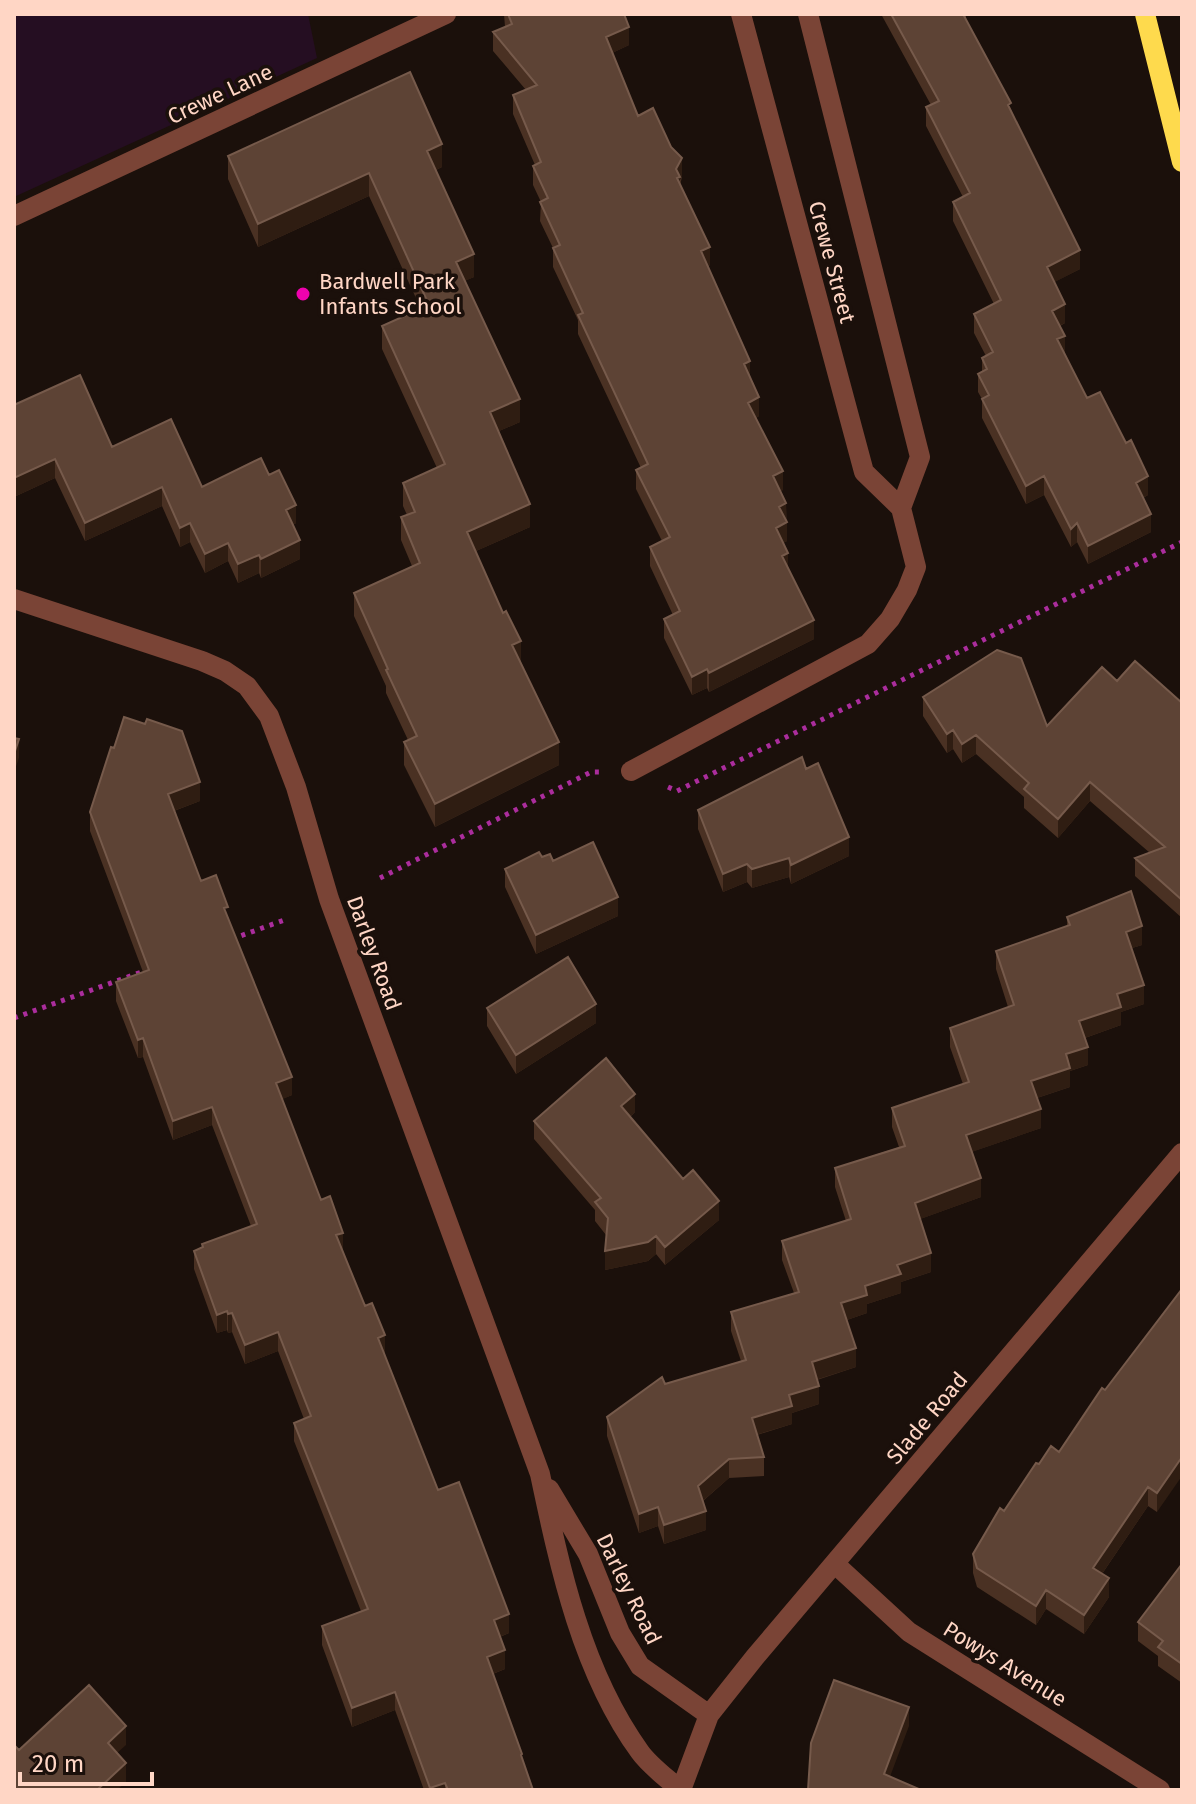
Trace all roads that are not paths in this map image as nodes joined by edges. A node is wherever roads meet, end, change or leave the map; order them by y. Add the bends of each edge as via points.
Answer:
1 (446, 14) edge
2 (741, 14) edge
3 (808, 14) edge
4 (1145, 14) edge
5 (1182, 162) edge
6 (14, 216) edge
7 (901, 508) junction
8 (14, 599) edge
9 (631, 771) dead end
10 (1182, 1153) edge
11 (540, 1474) junction
12 (835, 1564) junction
13 (709, 1715) junction
14 (680, 1790) edge
15 (1160, 1790) edge

1 - 6 street, Crewe Lane
2 - 7 street, Crewe Street via 864,472
3 - 7 street, Crewe Street via 920,457
4 - 5 main road
7 - 9 street via 916,567 890,619 868,644
8 - 11 street, Darley Road via 225,671 247,686 269,716 329,899
10 - 12 street, Slade Road
11 - 13 street, Darley Road via 588,1554 620,1633 640,1666
11 - 14 street, Darley Road via 560,1569 593,1663 642,1755
12 - 13 street, Slade Road
12 - 15 street, Powys Avenue via 909,1632
13 - 14 street, Darley Road

